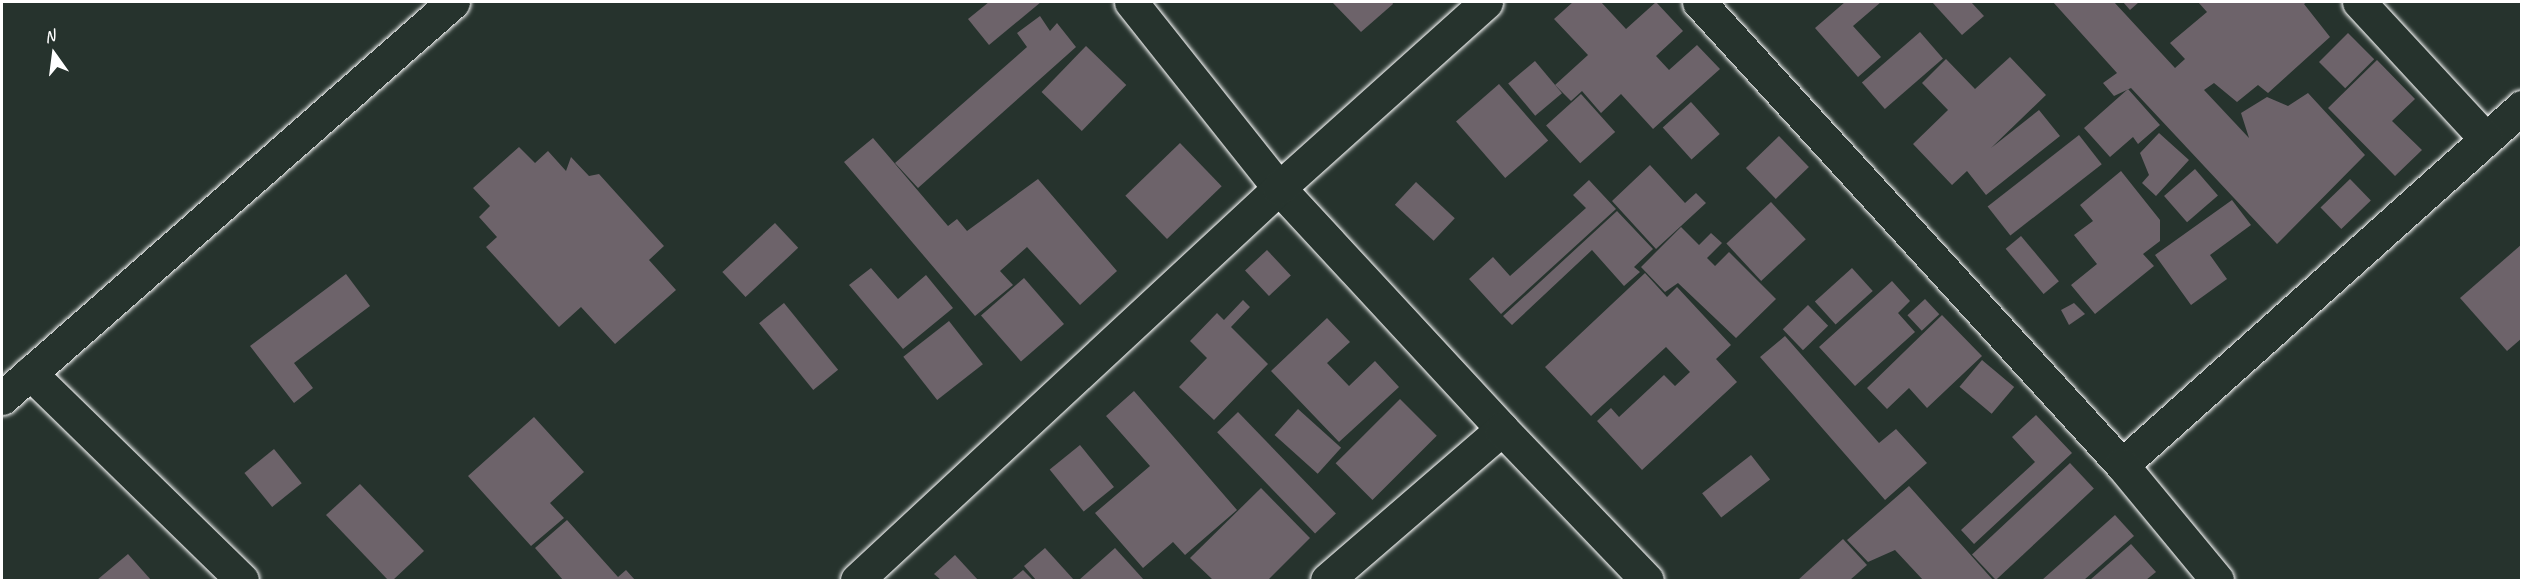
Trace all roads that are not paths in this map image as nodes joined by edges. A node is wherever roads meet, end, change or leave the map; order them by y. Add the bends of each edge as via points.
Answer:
1 (453, 2) edge
2 (1131, 2) edge
3 (1486, 2) edge
4 (1699, 2) edge
5 (2360, 2) edge
6 (2522, 107) edge
7 (2486, 139) junction
8 (1279, 188) junction
9 (30, 373) junction
10 (2, 398) edge
11 (1502, 429) junction
12 (2122, 465) junction
13 (242, 580) edge
14 (857, 580) edge
15 (1328, 580) edge
16 (1647, 580) edge
17 (2217, 580) edge

1 - 9 street
2 - 8 street
3 - 8 street
4 - 12 street
5 - 7 street
6 - 7 street
7 - 12 street
8 - 11 street
8 - 14 street
9 - 10 street
9 - 13 street
11 - 15 street
11 - 16 street
12 - 17 street

